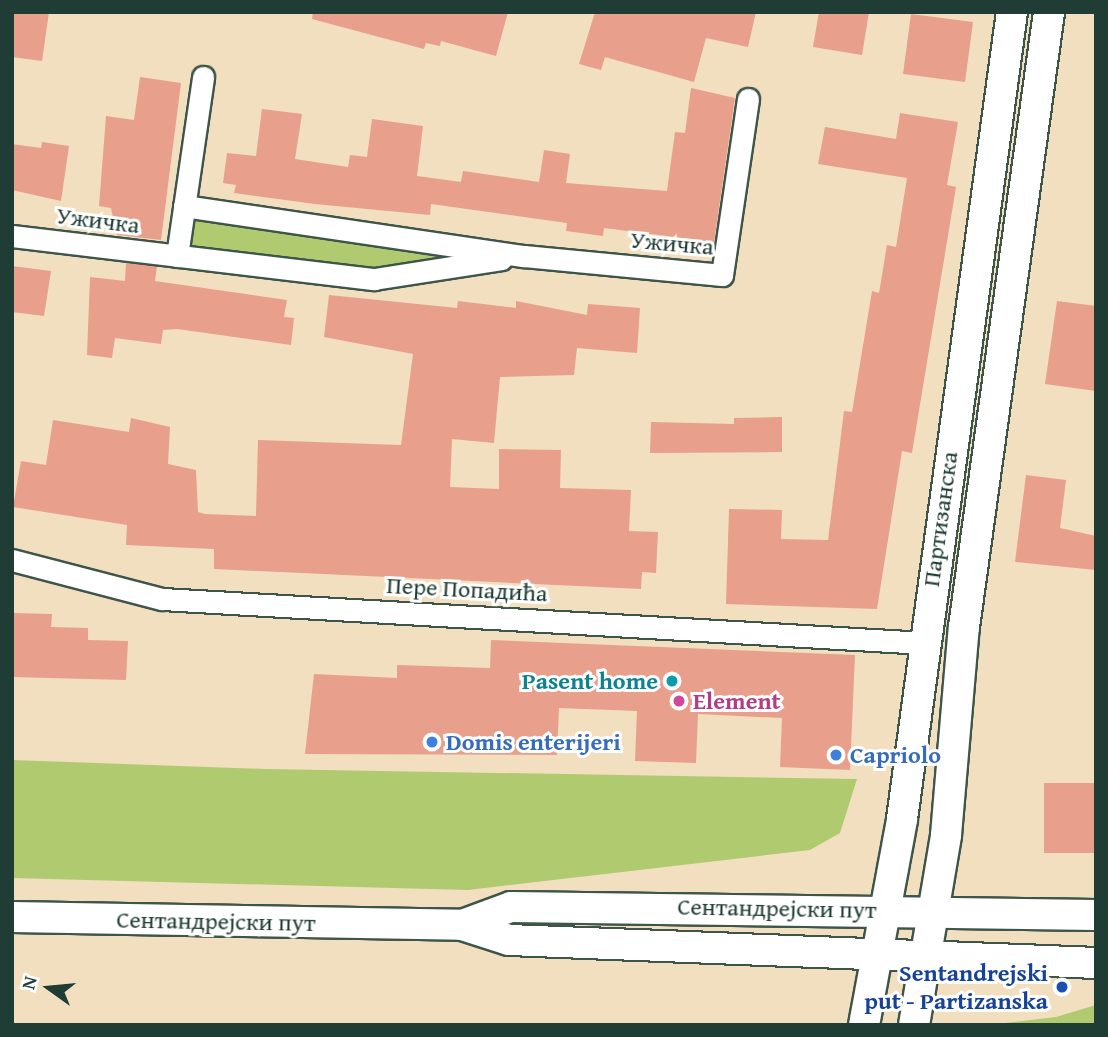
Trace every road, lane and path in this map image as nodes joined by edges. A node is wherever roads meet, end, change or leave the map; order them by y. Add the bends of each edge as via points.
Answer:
1 (1012, 12) edge
2 (1049, 12) edge
3 (203, 76) dead end
4 (748, 99) dead end
5 (184, 206) junction
6 (12, 236) edge
7 (177, 256) junction
8 (524, 256) junction
9 (12, 560) edge
10 (924, 643) junction
11 (885, 909) junction
12 (933, 911) junction
13 (1096, 915) edge
14 (12, 917) edge
15 (462, 925) junction
16 (876, 958) junction
17 (925, 960) junction
18 (1096, 963) edge
19 (864, 1025) edge
20 (914, 1025) edge

1 - 10 main road, Партизанска
2 - 12 main road, Партизанска via 964,627 946,835
3 - 5 street
4 - 8 street, Ужичка via 722,275
5 - 7 street
5 - 8 street, Ужичка
6 - 7 street, Ужичка
7 - 8 street, Ужичка via 374,279
9 - 10 street, Пере Попадића via 162,598
10 - 11 main road, Партизанска
11 - 12 main road, Сентандрејски пут
11 - 15 main road, Сентандрејски пут via 511,907
11 - 16 main road, Партизанска
12 - 13 main road, Сентандрејски пут
12 - 17 main road, Партизанска
14 - 15 main road, Сентандрејски пут
15 - 16 main road, Сентандрејски пут via 509,940
16 - 17 main road, Сентандрејски пут
16 - 19 main road, Партизанска
17 - 18 main road, Сентандрејски пут
17 - 20 main road, Партизанска

